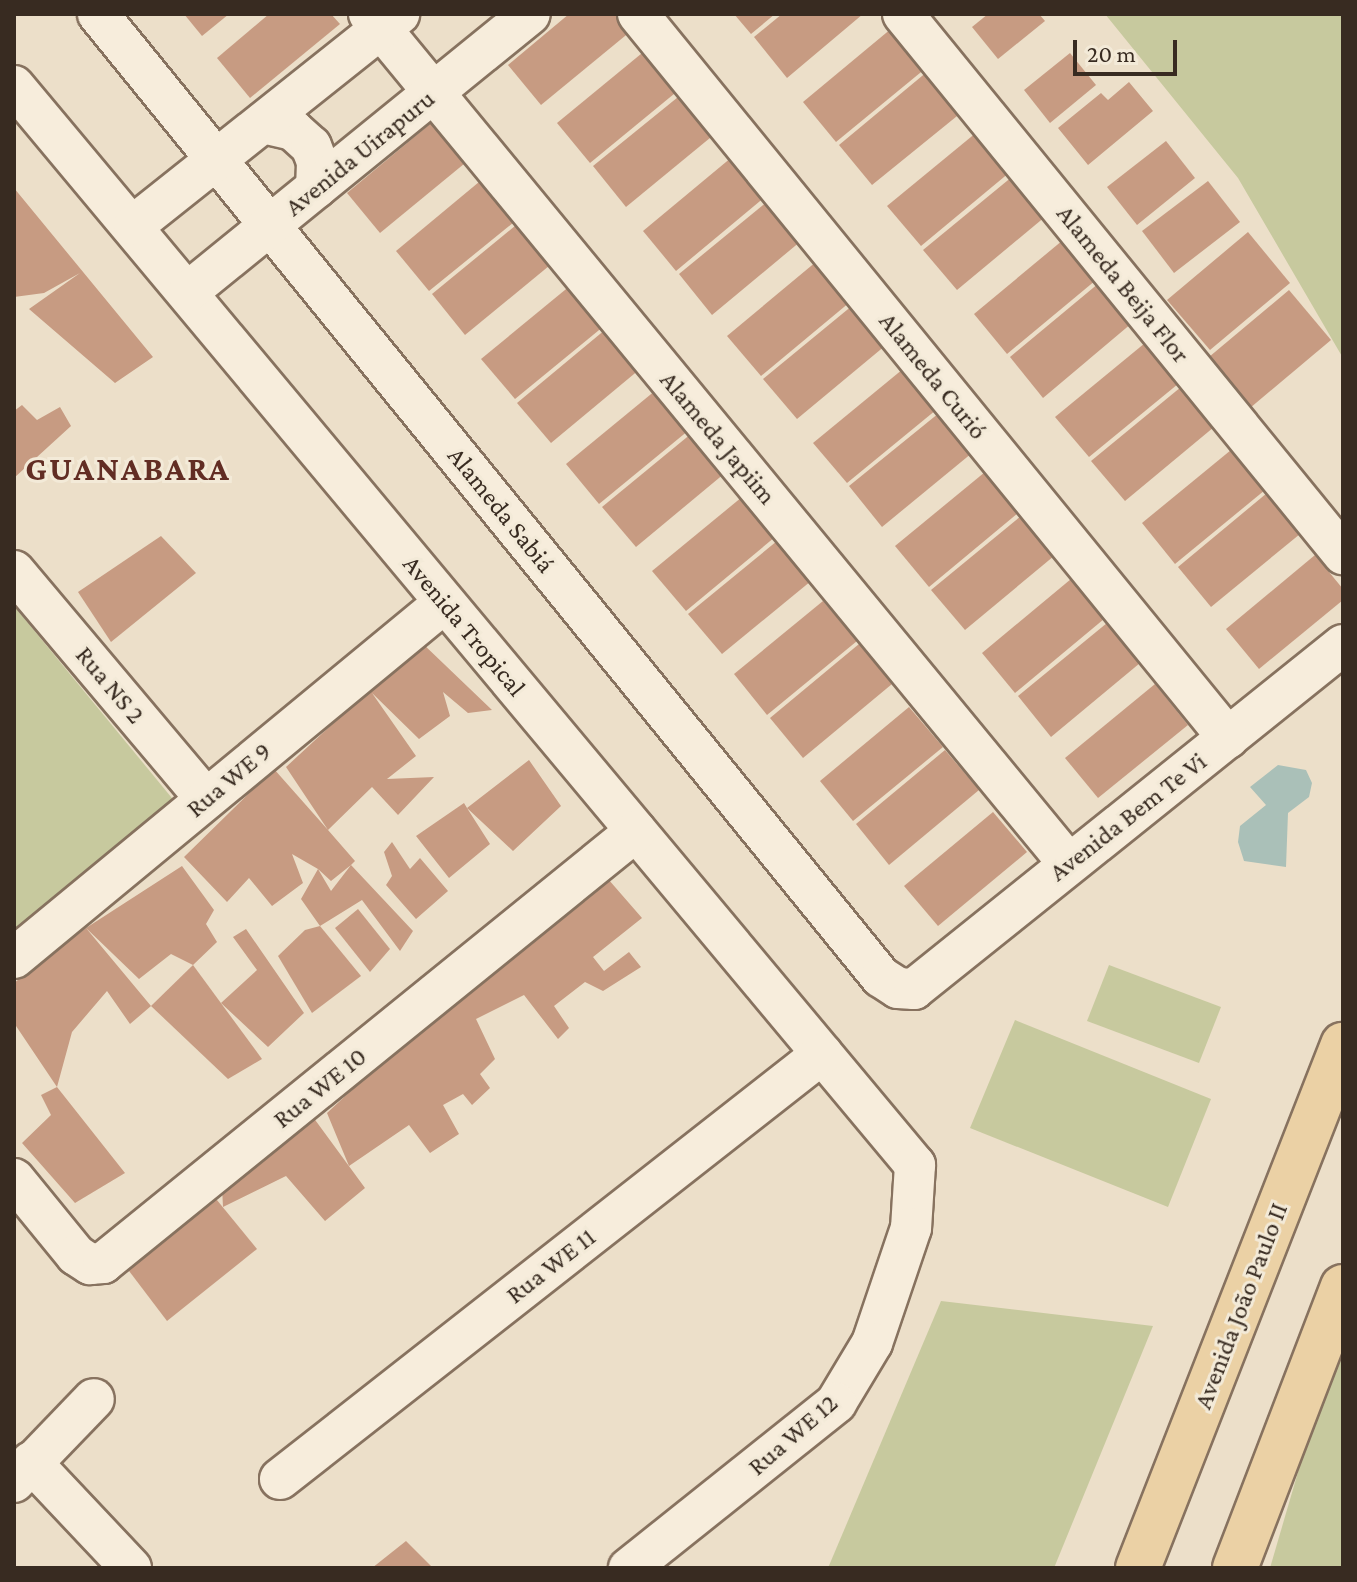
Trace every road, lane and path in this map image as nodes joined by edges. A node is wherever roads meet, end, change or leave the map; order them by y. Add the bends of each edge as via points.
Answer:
1 (98, 14) edge
2 (530, 14) edge
3 (638, 14) edge
4 (903, 14) edge
5 (383, 19) edge
6 (14, 86) edge
7 (433, 93) junction
8 (263, 123) junction
9 (218, 161) junction
10 (316, 188) junction
11 (134, 225) junction
12 (270, 226) junction
13 (189, 291) junction
14 (1343, 554) edge
15 (14, 571) edge
16 (444, 603) junction
17 (1343, 645) edge
18 (1228, 738) junction
19 (206, 799) junction
20 (636, 831) junction
21 (1068, 863) junction
22 (14, 958) edge
23 (914, 989) joint
24 (1343, 1045) edge
25 (822, 1054) junction
26 (915, 1165) joint
27 (14, 1179) edge
28 (1343, 1287) edge
29 (94, 1399) dead end
30 (22, 1472) edge
31 (280, 1479) dead end
32 (131, 1568) edge
33 (629, 1568) edge
34 (1138, 1568) edge
35 (1235, 1568) edge

1 - 9 street, Alameda Sabiá
2 - 7 street, Avenida Uirapuru
3 - 18 street, Alameda Curió
4 - 14 street, Alameda Beija Flor
5 - 7 street, Alameda Japiim
5 - 8 street
6 - 11 street, Avenida Tropical
7 - 10 street, Avenida Uirapuru
7 - 21 street, Alameda Japiim
8 - 9 street
8 - 10 street via 293,130 311,146 317,162
9 - 11 street
9 - 12 street, Alameda Sabiá
10 - 12 street, Avenida Uirapuru
11 - 13 street, Avenida Tropical
12 - 13 street, Avenida Uirapuru
12 - 23 street, Alameda Sabiá via 881,977 898,988
13 - 16 street, Avenida Tropical
15 - 19 street, Rua NS 2
16 - 19 street, Rua WE 9
16 - 20 street, Avenida Tropical
17 - 18 street, Avenida Bem Te Vi
18 - 21 street, Avenida Bem Te Vi
19 - 22 street, Rua WE 9
20 - 25 street, Avenida Tropical
20 - 27 street, Rua WE 10 via 107,1261 90,1264 76,1255
21 - 23 street, Avenida Bem Te Vi
24 - 34 main road, Avenida João Paulo II
25 - 26 street, Avenida Tropical
25 - 31 street, Rua WE 11
26 - 33 street, Rua WE 12 via 911,1228 872,1343 836,1403
28 - 35 main road
29 - 30 street
30 - 32 street

